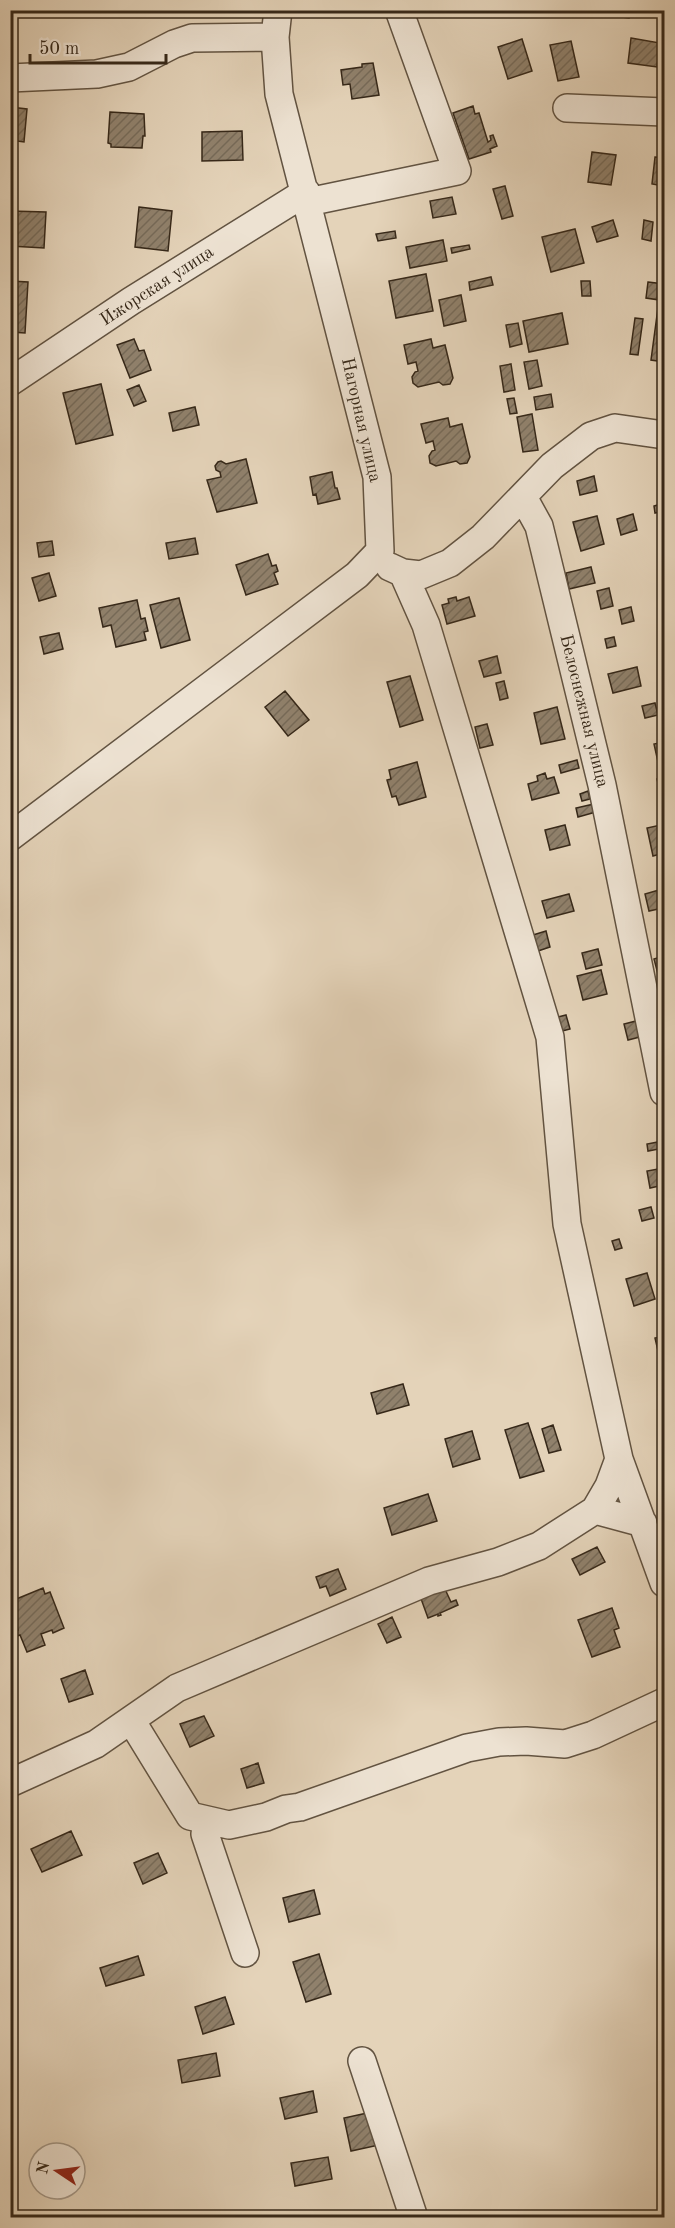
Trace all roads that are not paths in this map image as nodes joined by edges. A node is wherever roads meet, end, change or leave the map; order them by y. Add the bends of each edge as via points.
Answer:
1 (399, 10) edge
2 (277, 24) edge
3 (10, 78) edge
4 (567, 108) dead end
5 (664, 112) edge
6 (307, 197) junction
7 (10, 382) edge
8 (664, 435) edge
9 (523, 497) junction
10 (380, 551) junction
11 (403, 573) junction
12 (12, 832) edge
13 (664, 1092) edge
14 (619, 1459) junction
15 (595, 1510) junction
16 (643, 1523) junction
17 (664, 1583) edge
18 (664, 1702) edge
19 (131, 1720) junction
20 (10, 1783) edge
21 (207, 1821) junction
22 (245, 1953) dead end
23 (362, 2061) dead end
24 (414, 2217) edge

1 - 6 street, Ижорская улица via 457,171
2 - 3 street via 192,38 129,67 98,74
2 - 6 street, Нагорная улица via 279,94
4 - 5 street
6 - 7 street, Ижорская улица via 131,301
6 - 10 street, Нагорная улица via 377,477
8 - 9 street via 615,428 591,436 552,466
9 - 11 street via 450,563 421,574
9 - 13 street, Белоснежная улица via 539,526 602,785
10 - 11 street via 386,565
10 - 12 street via 357,575
11 - 14 street via 426,625 550,1038 567,1224
14 - 15 street
14 - 16 street
15 - 16 street
15 - 19 street via 539,1546 429,1581 177,1688
16 - 17 street
18 - 21 street via 564,1744 499,1742 467,1748 266,1817 229,1825
19 - 20 street via 96,1744
19 - 21 street via 190,1816
21 - 22 street via 205,1834
23 - 24 street

